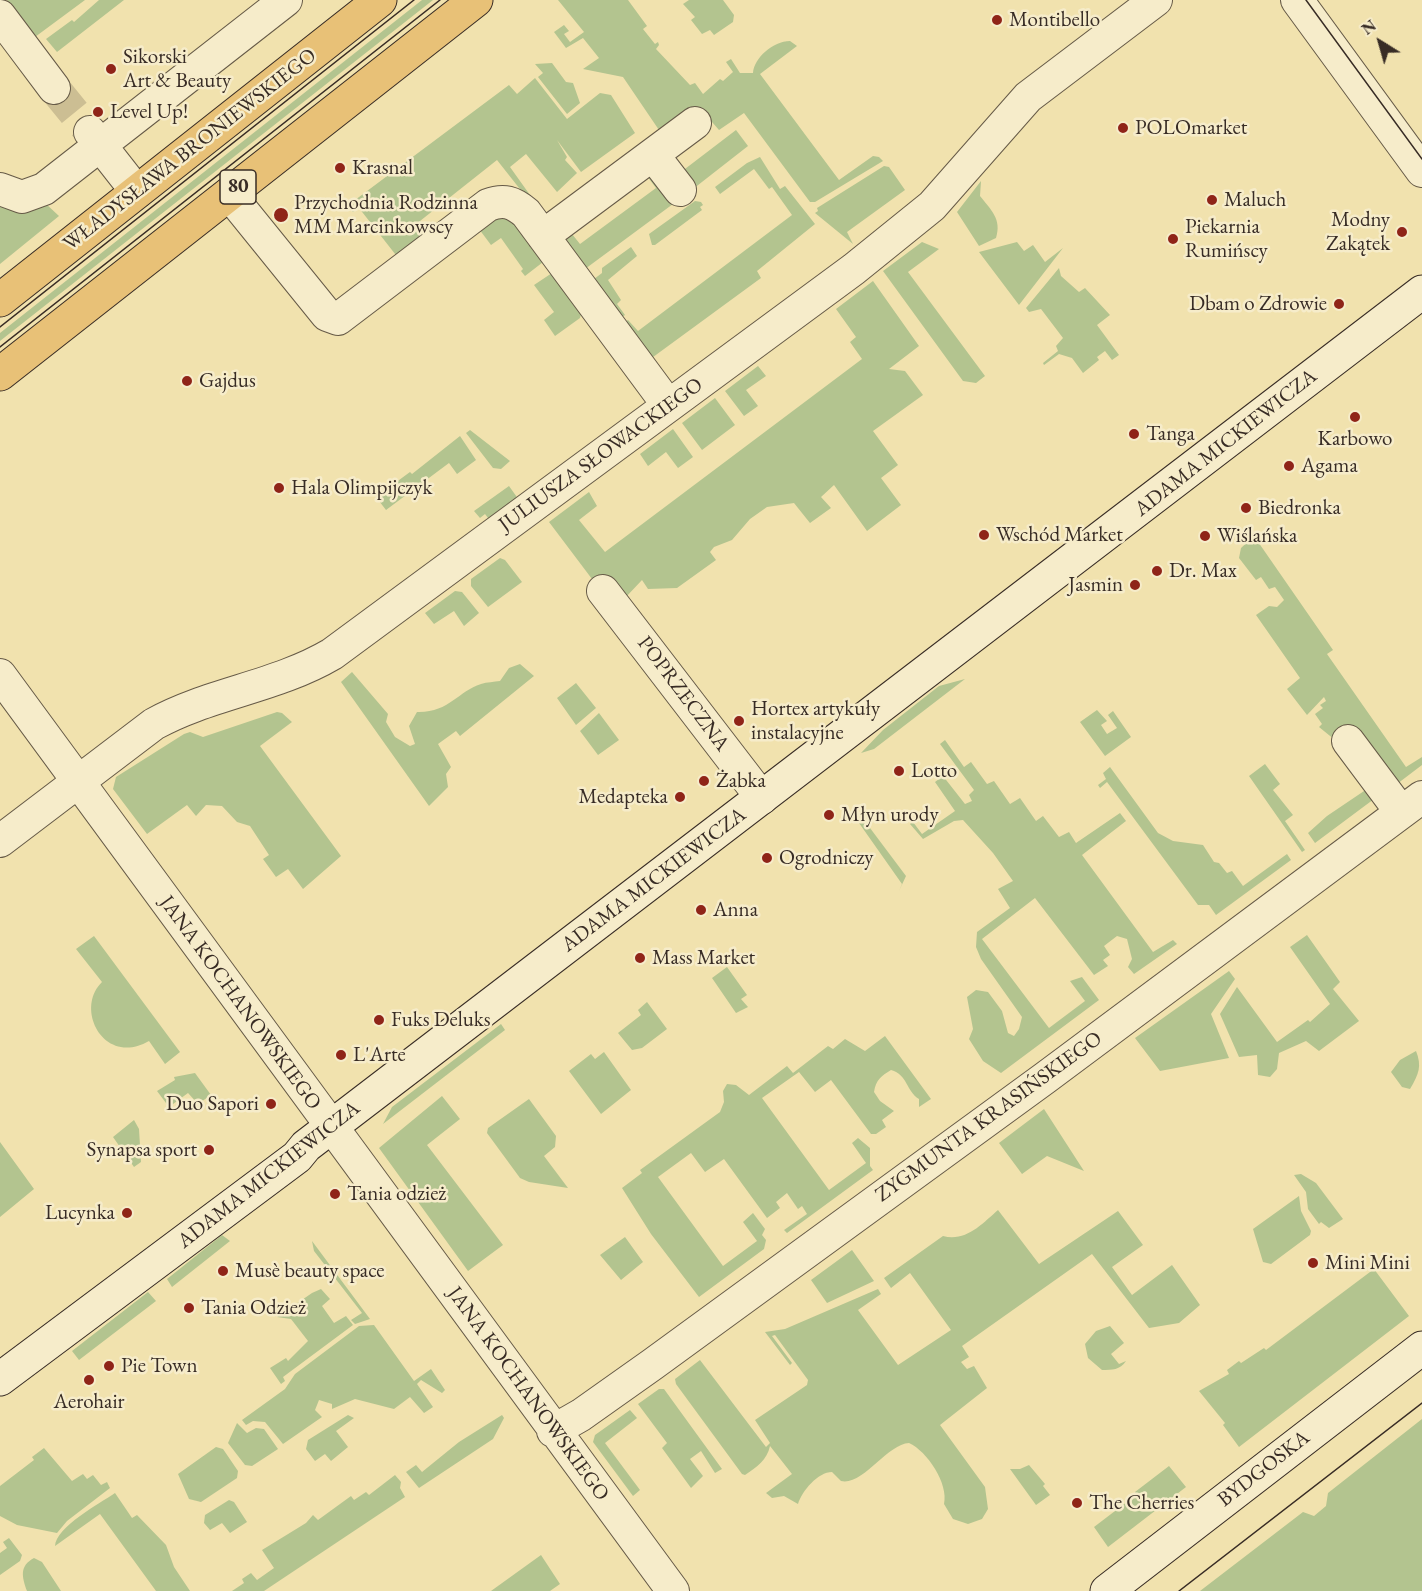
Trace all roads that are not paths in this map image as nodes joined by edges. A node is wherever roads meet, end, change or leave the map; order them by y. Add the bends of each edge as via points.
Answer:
1 (286, 0) edge
2 (380, 0) edge
3 (476, 0) edge
4 (1156, 0) edge
5 (1297, 0) edge
6 (0, 16) edge
7 (54, 88) tunnel mouth
8 (695, 123) dead end
9 (95, 138) junction
10 (653, 155) junction
11 (1422, 171) edge
12 (0, 189) edge
13 (680, 190) dead end
14 (138, 192) junction
15 (229, 194) junction
16 (543, 236) junction
17 (1422, 292) edge
18 (0, 300) edge
19 (0, 374) edge
20 (668, 405) junction
21 (603, 591) dead end
22 (0, 675) edge
23 (1348, 741) dead end
24 (78, 782) junction
25 (762, 798) junction
26 (1411, 805) edge
27 (0, 841) edge
28 (331, 1127) junction
29 (1422, 1348) edge
30 (0, 1379) edge
31 (553, 1431) junction
32 (673, 1591) edge
33 (1107, 1591) edge

1 - 9 street
2 - 14 main road, WŁADYSŁAWA BRONIEWSKIEGO
3 - 15 main road, 80
4 - 20 street, JULIUSZA SŁOWACKIEGO via 1046,81 919,218
5 - 11 street
6 - 7 street
8 - 10 street
9 - 12 street via 33,195 18,197
9 - 14 street
10 - 13 street
10 - 16 street
14 - 18 main road, WŁADYSŁAWA BRONIEWSKIEGO
15 - 16 street via 327,315 338,319 488,205 505,201 516,204
15 - 19 main road, 80
16 - 20 street
17 - 25 street, ADAMA MICKIEWICZA
20 - 24 street, JULIUSZA SŁOWACKIEGO via 332,654 279,680 176,712
21 - 25 street, POPRZECZNA
22 - 24 street, JANA KOCHANOWSKIEGO
23 - 26 street
24 - 27 street, JULIUSZA SŁOWACKIEGO
24 - 28 street, JANA KOCHANOWSKIEGO
25 - 28 street, ADAMA MICKIEWICZA
26 - 31 street, ZYGMUNTA KRASIŃSKIEGO via 1045,1078 653,1364
28 - 30 street, ADAMA MICKIEWICZA via 297,1157
28 - 31 street, JANA KOCHANOWSKIEGO
29 - 33 street, BYDGOSKA
31 - 32 street, JANA KOCHANOWSKIEGO

